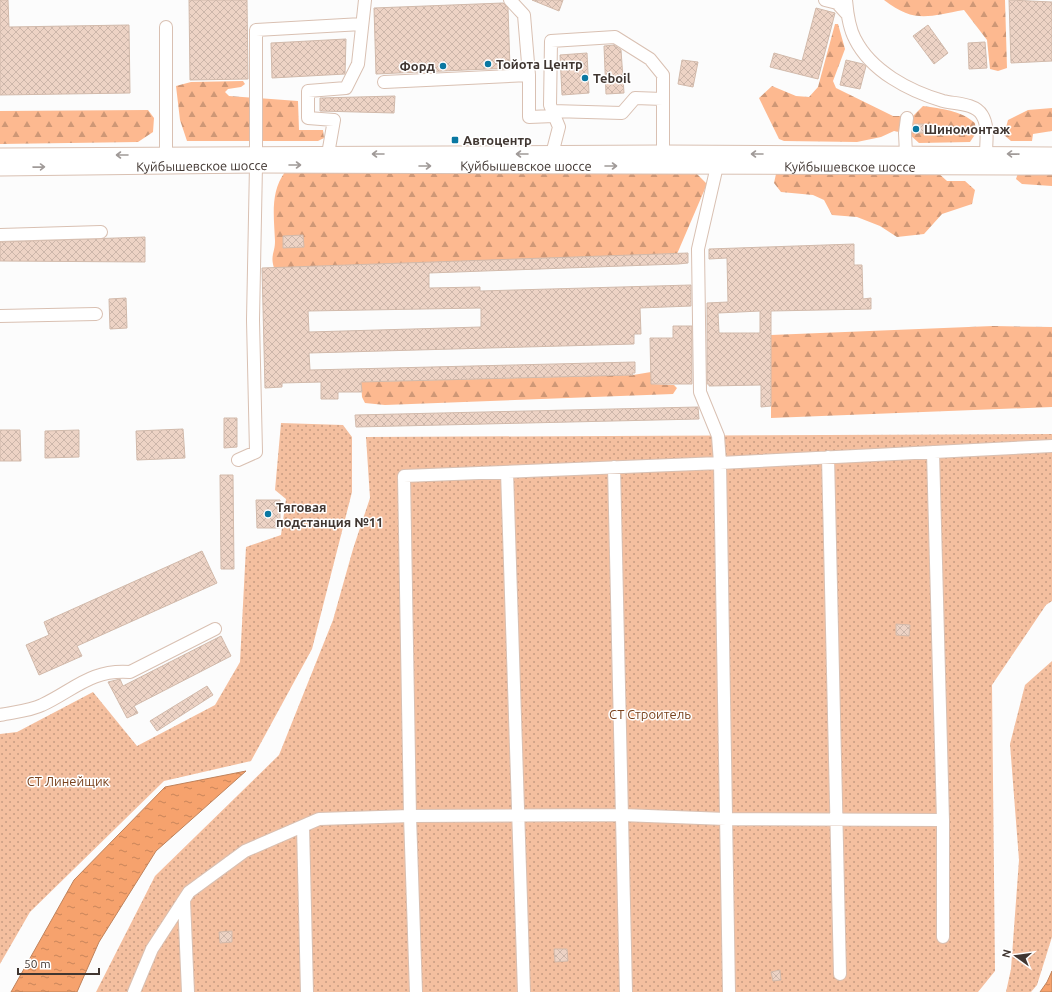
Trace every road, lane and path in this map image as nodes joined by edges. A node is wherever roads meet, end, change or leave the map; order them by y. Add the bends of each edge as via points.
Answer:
1 (365, 0) edge
2 (510, 0) edge
3 (825, 0) edge
4 (846, 0) edge
5 (847, 14) junction
6 (362, 24) junction
7 (166, 27) dead end
8 (529, 75) junction
9 (384, 82) dead end
10 (663, 99) junction
11 (553, 114) junction
12 (907, 118) dead end
13 (663, 153) junction
14 (166, 154) junction
15 (328, 154) junction
16 (552, 154) junction
17 (906, 154) junction
18 (986, 154) junction
19 (1052, 155) edge
20 (0, 156) edge
21 (256, 159) junction
22 (717, 166) junction
23 (1052, 167) edge
24 (0, 168) edge
25 (101, 232) dead end
26 (0, 235) edge
27 (96, 314) dead end
28 (0, 316) edge
29 (1052, 446) edge
30 (933, 452) junction
31 (828, 457) junction
32 (238, 460) dead end
33 (720, 463) junction
34 (614, 467) junction
35 (507, 472) junction
36 (215, 629) dead end
37 (0, 715) edge
38 (622, 815) junction
39 (410, 816) junction
40 (518, 816) junction
41 (726, 819) junction
42 (836, 820) junction
43 (942, 820) junction
44 (303, 826) junction
45 (184, 901) junction
46 (944, 937) dead end
47 (840, 974) dead end
48 (134, 992) edge
49 (188, 992) edge
50 (306, 992) edge
51 (416, 992) edge
52 (524, 992) edge
53 (626, 992) edge
54 (729, 992) edge

1 - 6 lane
2 - 8 lane via 524,15
3 - 5 lane via 837,3
4 - 5 lane
5 - 18 lane via 854,38 868,58 890,77 913,90 943,101 970,106 982,113 986,123
6 - 15 lane via 358,64 346,88 308,91 308,118 334,120
6 - 21 lane via 256,30
7 - 14 lane
8 - 9 lane
8 - 11 lane via 529,117
10 - 11 lane via 635,98 622,113
10 - 11 lane via 663,75 650,59 615,37 551,41 550,105
10 - 13 lane
11 - 16 lane via 559,128
12 - 17 lane
13 - 16 main road, Куйбышевское шоссе
17 -> 13 main road, Куйбышевское шоссе
14 -> 20 main road, Куйбышевское шоссе
14 - 21 main road, Куйбышевское шоссе
16 -> 15 main road, Куйбышевское шоссе
15 - 21 main road, Куйбышевское шоссе
17 - 18 main road, Куйбышевское шоссе
19 -> 18 main road, Куйбышевское шоссе
21 -> 22 main road, Куйбышевское шоссе
24 -> 21 main road, Куйбышевское шоссе
21 - 32 lane via 253,320 256,452
22 - 23 main road, Куйбышевское шоссе
22 - 33 lane via 698,249 700,392 718,436
25 - 26 lane
27 - 28 lane
29 - 30 lane
30 - 31 lane
30 - 43 lane
31 - 33 lane
31 - 42 lane
33 - 34 lane
33 - 41 lane
34 - 35 lane
34 - 38 lane
35 - 39 lane via 404,476
35 - 40 lane
36 - 37 lane via 130,672 116,671 86,679 41,706
38 - 40 lane
38 - 41 lane
38 - 53 lane
39 - 40 lane
39 - 44 lane via 319,819
39 - 51 lane
40 - 52 lane
41 - 42 lane
41 - 54 lane
42 - 43 lane
42 - 47 lane
43 - 46 lane
44 - 45 lane via 245,851 189,892
44 - 50 lane
45 - 48 lane via 152,949
45 - 49 lane

